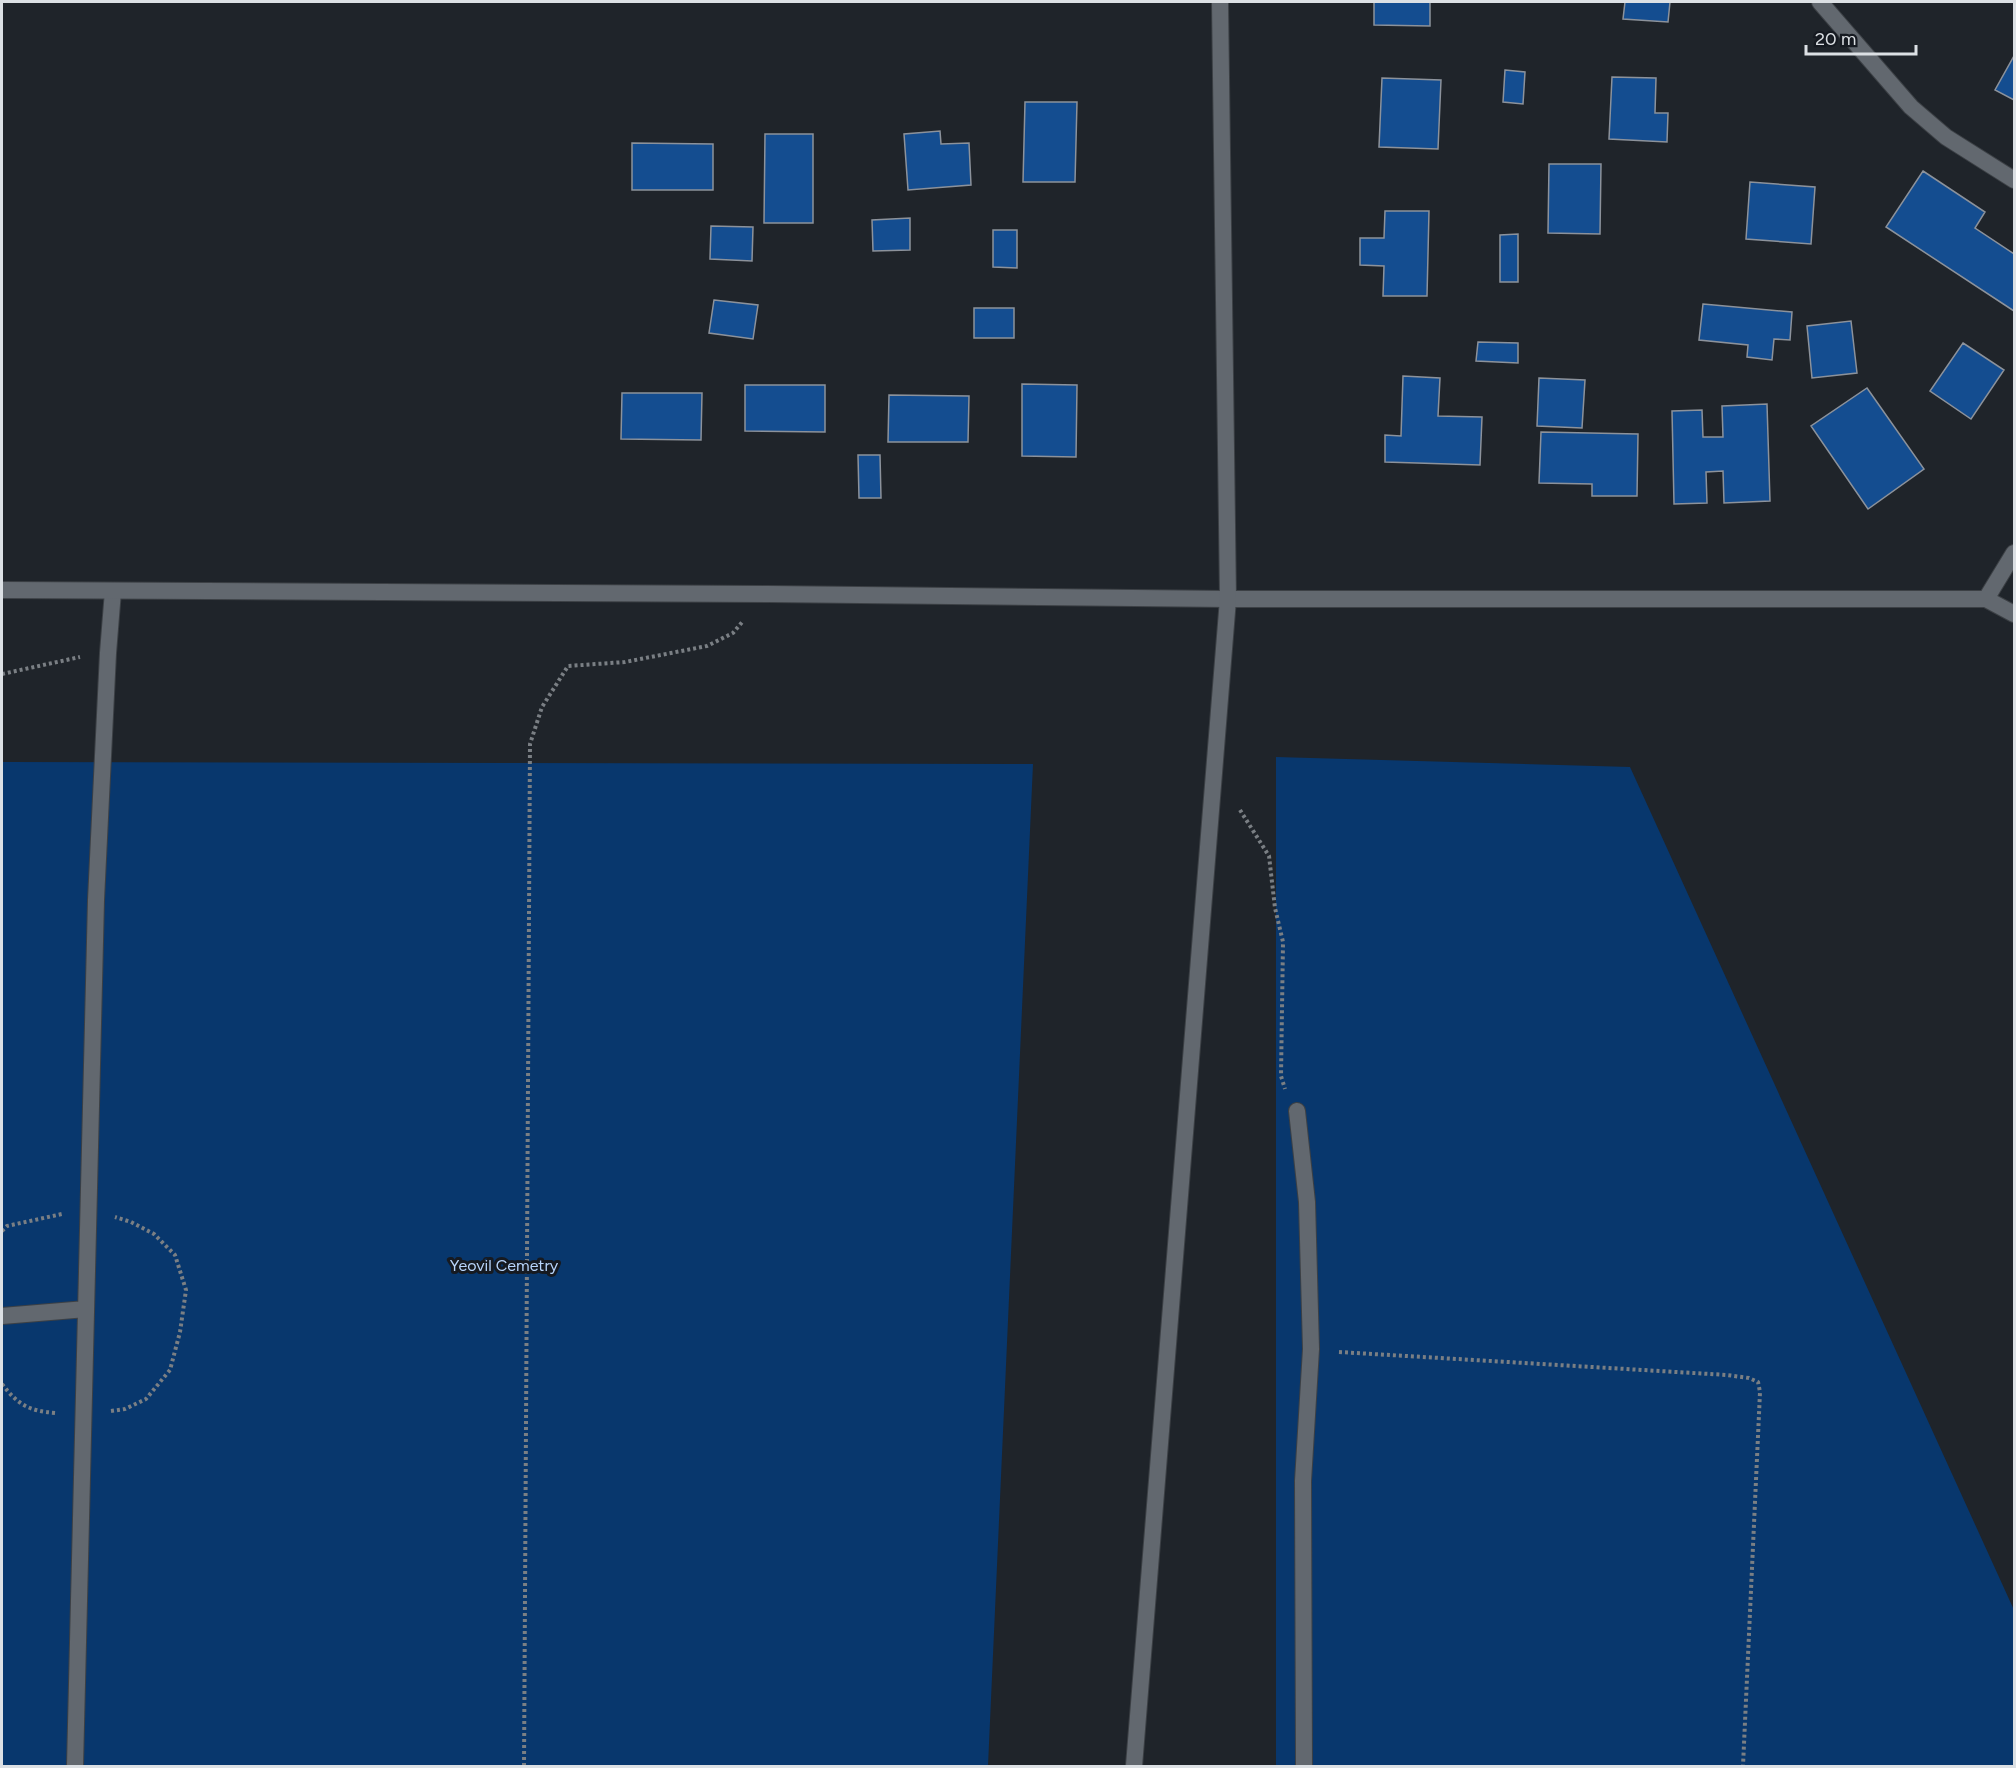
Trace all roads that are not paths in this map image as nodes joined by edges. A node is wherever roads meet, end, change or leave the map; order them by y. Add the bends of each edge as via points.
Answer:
1 (1220, 2) edge
2 (1820, 2) edge
3 (2014, 180) edge
4 (2014, 553) edge
5 (2, 591) edge
6 (113, 591) junction
7 (1228, 599) junction
8 (1986, 599) junction
9 (2014, 614) edge
10 (1297, 1111) road end
11 (86, 1309) junction
12 (2, 1316) edge
13 (75, 1767) edge
14 (1134, 1767) edge
15 (1304, 1767) edge

1 - 7 street
2 - 3 street via 1911,107 1946,136
4 - 8 street
5 - 6 street
6 - 7 street
6 - 11 street via 96,900
7 - 8 street
7 - 14 street
8 - 9 street
10 - 15 street via 1307,1202 1311,1349 1303,1481
11 - 12 street
11 - 13 street

